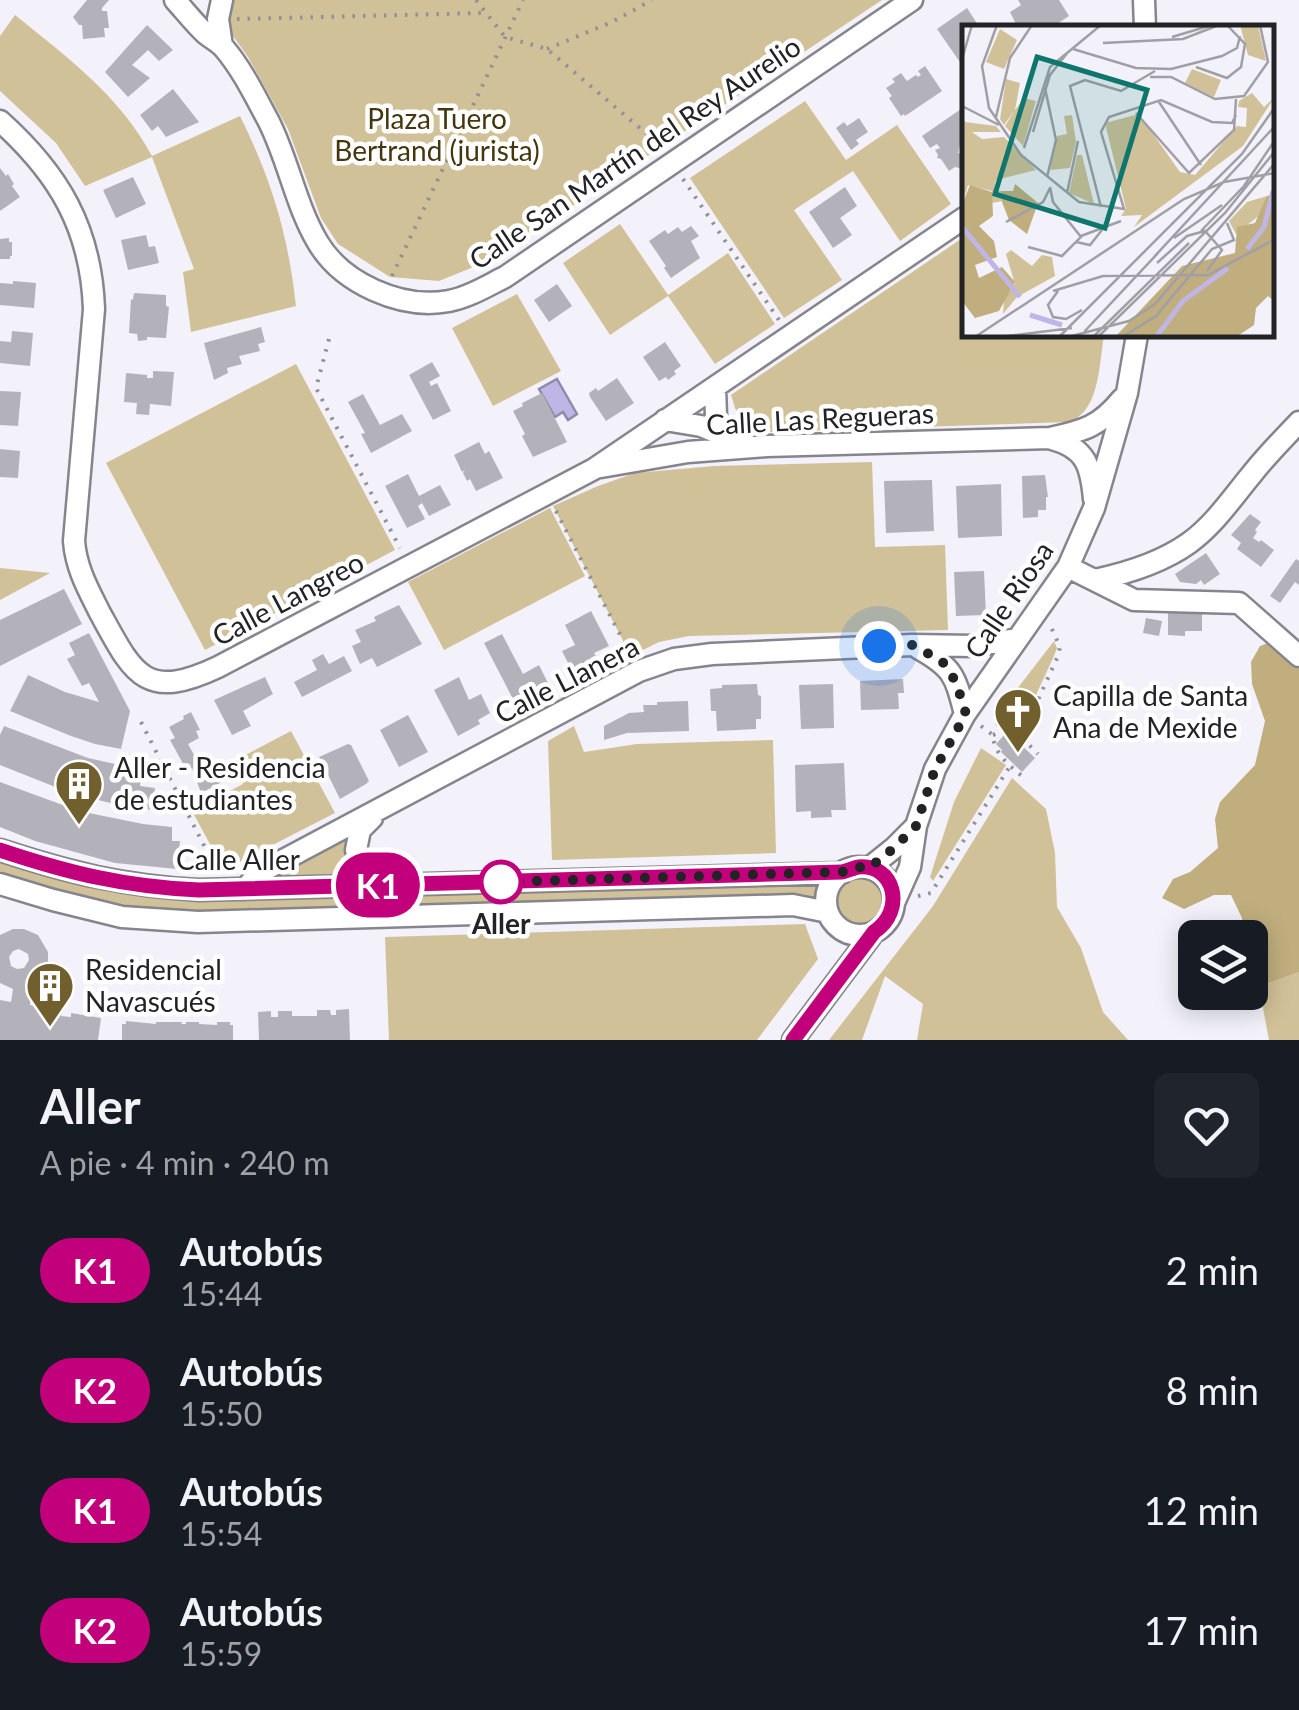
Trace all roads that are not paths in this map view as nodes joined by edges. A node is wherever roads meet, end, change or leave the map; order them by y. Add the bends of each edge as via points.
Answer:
1 (175, 0) edge
2 (912, 0) edge
3 (1144, 0) edge
4 (220, 10) edge
5 (1145, 25) edge
6 (222, 46) junction
7 (0, 122) edge
8 (962, 219) edge
9 (1136, 338) edge
10 (716, 387) junction
11 (1127, 394) junction
12 (665, 420) junction
13 (1299, 422) edge
14 (722, 436) junction
15 (1050, 438) junction
16 (767, 446) junction
17 (594, 469) junction
18 (1094, 508) junction
19 (1068, 567) junction
20 (1096, 580) junction
21 (1016, 639) junction
22 (912, 645) junction
23 (1299, 656) edge
24 (966, 714) junction
25 (380, 809) junction
26 (916, 826) junction
27 (0, 850) edge
28 (869, 868) junction
29 (842, 872) junction
30 (0, 884) edge
31 (382, 885) junction
32 (245, 890) junction
33 (894, 902) junction
34 (828, 912) junction
35 (843, 930) junction
36 (874, 932) junction
37 (843, 974) junction
38 (793, 1040) edge

1 - 6 street, Calle San Martín del Rey Aurelio
2 - 6 street, Calle San Martín del Rey Aurelio via 505,277 436,302 384,294 326,256 269,122
3 - 5 street
4 - 6 street
7 - 17 street, Calle Langreo via 62,190 88,258 94,308 75,551 82,578 136,671 174,682 218,667
8 - 10 street, Calle Langreo
9 - 11 street, Calle Riosa
10 - 12 street, Calle Langreo
10 - 14 street
11 - 15 street, Calle Las Regueras via 1094,426
11 - 18 street, Calle Riosa
12 - 14 street
12 - 17 street, Calle Langreo
13 - 20 street via 1187,544 1158,561
14 - 16 street
15 - 16 street, Calle Las Regueras
15 - 18 street via 1080,453
16 - 17 street, Calle Las Regueras
18 - 19 street, Calle Riosa
19 - 20 street
19 - 21 street, Calle Riosa
20 - 23 street via 1134,600 1240,603
21 - 22 street, Calle Llanera
21 - 24 street, Calle Riosa
22 - 24 street via 942,661
22 - 25 street, Calle Llanera via 674,659 639,671
24 - 26 street, Calle Riosa via 935,769
25 - 31 street via 360,830 356,850 362,870
25 - 32 street, Calle Llanera via 260,873
26 - 28 street, Calle Riosa
26 - 33 street, Calle Riosa via 910,867
27 - 32 street, Calle Aller via 123,884
28 - 29 street
28 - 33 street via 887,880
29 - 31 street, Calle Aller
29 - 34 street via 828,891
30 - 34 street via 122,917 198,922 793,905
31 - 32 street, Calle Aller
33 - 36 street via 891,916
34 - 35 street
35 - 36 street
35 - 37 street
36 - 37 street
37 - 38 street

